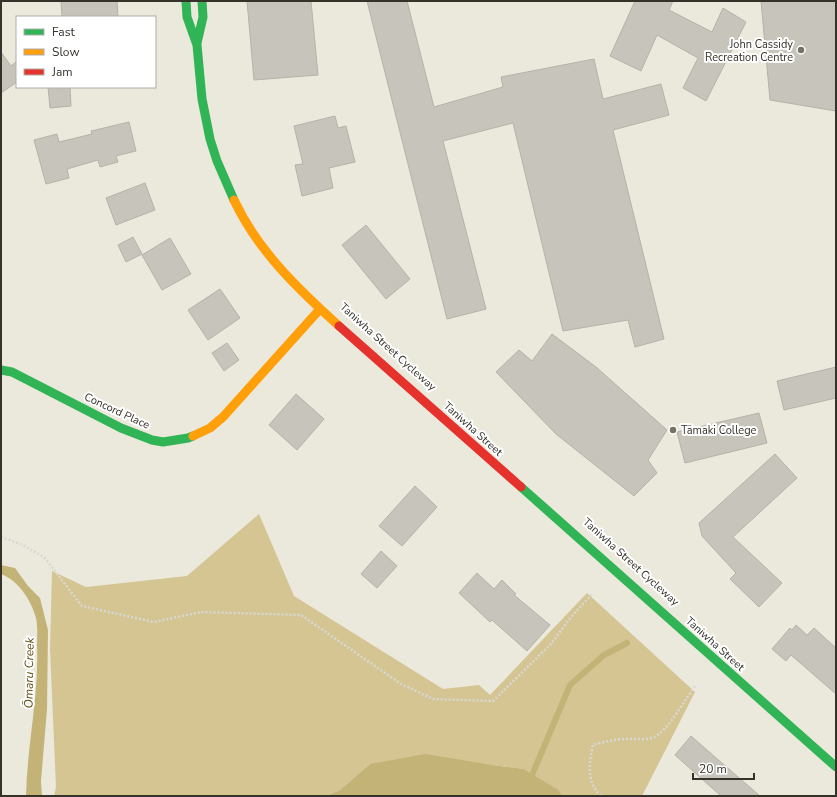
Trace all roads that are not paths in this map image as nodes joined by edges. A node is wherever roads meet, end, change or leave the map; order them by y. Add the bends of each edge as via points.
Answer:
1 (186, 1) edge
2 (202, 1) edge
3 (197, 43) junction
4 (320, 309) junction
5 (1, 370) edge
6 (836, 767) edge

1 - 3 main road, Taniwha Street via 187,18
2 - 3 main road, Taniwha Street via 203,17
3 - 4 main road, Taniwha Street via 205,117 217,162 227,186 267,253
4 - 5 main road, Concord Place via 223,417 200,434 175,441 152,440 121,428 12,372
4 - 6 main road, Taniwha Street

